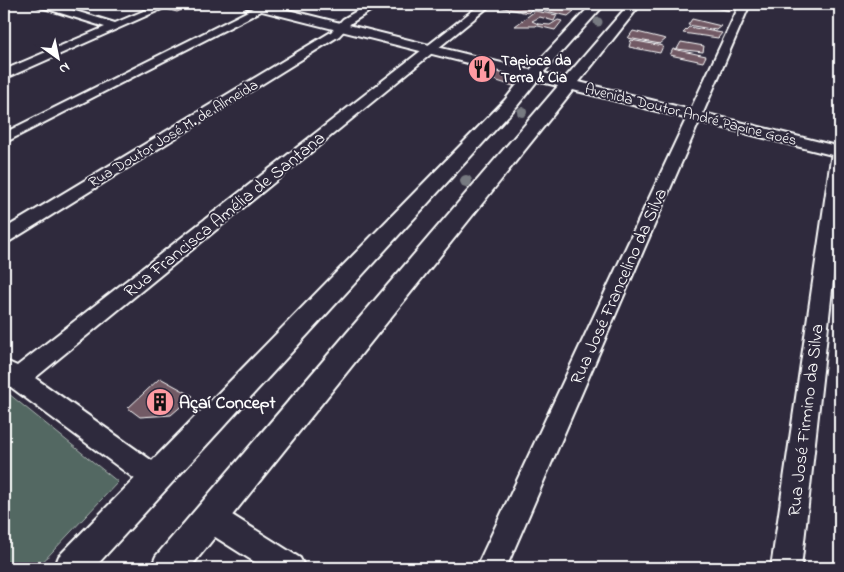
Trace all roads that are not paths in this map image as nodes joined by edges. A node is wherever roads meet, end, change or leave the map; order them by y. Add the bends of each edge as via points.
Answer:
1 (42, 4) edge
2 (168, 4) edge
3 (250, 4) edge
4 (376, 4) edge
5 (487, 4) edge
6 (599, 4) edge
7 (635, 4) edge
8 (745, 4) edge
9 (268, 6) edge
10 (114, 26) junction
11 (341, 27) junction
12 (429, 50) junction
13 (4, 59) edge
14 (24, 66) junction
15 (4, 75) edge
16 (533, 75) junction
17 (570, 84) junction
18 (696, 116) junction
19 (4, 140) edge
20 (840, 152) edge
21 (4, 237) edge
22 (11, 373) edge
23 (156, 480) junction
24 (211, 518) junction
25 (71, 568) edge
26 (168, 568) edge
27 (290, 568) edge
28 (491, 568) edge
29 (786, 568) edge

1 - 10 street
2 - 10 street
3 - 9 street, Avenida Doutor André Papine Goés
4 - 11 street, Rua Doutor José M. de Almeida
5 - 12 street, Rua Francisca Amélia de Santana
6 - 16 street
7 - 17 street
8 - 18 street, Rua José Francelino da Silva
9 - 11 street, Avenida Doutor André Papine Goés
9 - 19 street
10 - 14 street
11 - 12 street, Avenida Doutor André Papine Goés
11 - 21 street, Rua Doutor José M. de Almeida via 335,34
12 - 16 street, Avenida Doutor André Papine Goés
12 - 22 street, Rua Francisca Amélia de Santana
13 - 14 street
14 - 15 street
16 - 17 street, Avenida Doutor André Papine Goés
16 - 23 street
17 - 18 street, Avenida Doutor André Papine Goés
17 - 24 street
18 - 20 street, Avenida Doutor André Papine Goés
18 - 28 street, Rua José Francelino da Silva
20 - 29 street, Rua José Firmino da Silva
22 - 23 street
23 - 25 street
24 - 26 street
24 - 27 street

